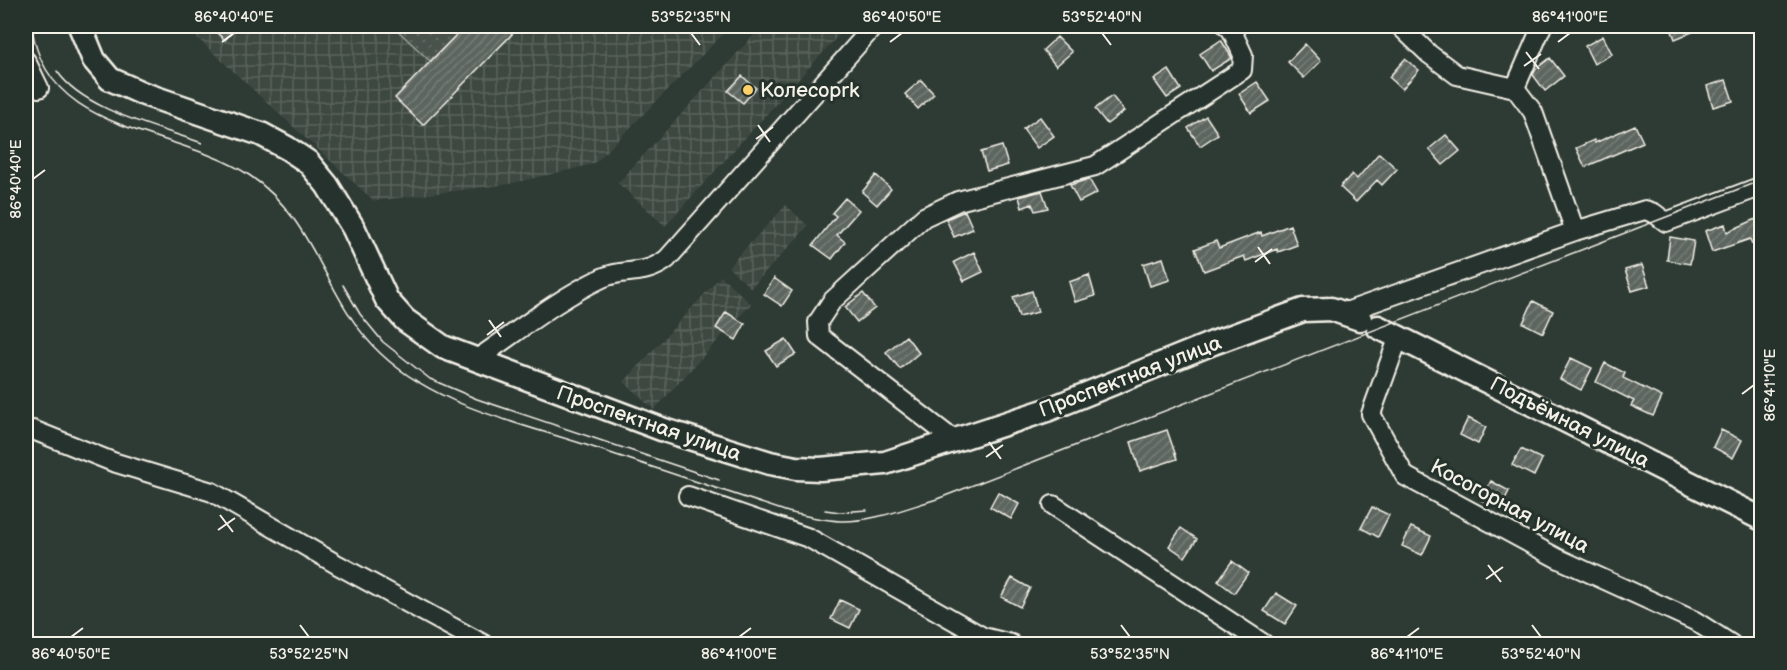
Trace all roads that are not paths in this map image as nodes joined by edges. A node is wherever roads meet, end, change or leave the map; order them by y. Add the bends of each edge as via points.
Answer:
1 (80, 26) edge
2 (874, 26) edge
3 (1227, 26) edge
4 (1400, 26) edge
5 (1542, 26) edge
6 (26, 61) edge
7 (39, 88) dead end
8 (1515, 88) junction
9 (1761, 186) edge
10 (1575, 231) junction
11 (1360, 320) junction
12 (1399, 336) junction
13 (477, 359) junction
14 (28, 431) edge
15 (956, 441) junction
16 (688, 496) dead end
17 (1053, 505) dead end
18 (1761, 519) edge
19 (483, 645) edge
20 (1011, 645) edge
21 (1264, 645) edge
22 (1731, 645) edge

1 - 13 main road, Проспектная улица via 94,60 110,79 261,134 308,162 354,228 387,300 405,320 443,347
2 - 13 street via 667,259 655,268 609,274 589,284
3 - 15 street via 1243,55 1242,70 1095,166 958,201 924,217 831,301 818,322 819,336
4 - 8 street via 1457,75
5 - 8 street
6 - 7 street
8 - 10 street via 1533,112
9 - 10 street via 1666,222 1645,210
10 - 11 street
11 - 12 main road, Подъёмная улица
11 - 15 main road, Проспектная улица via 1330,309 1303,310 1047,410
12 - 18 main road, Подъёмная улица
12 - 22 street, Косогорная улица via 1371,414 1405,476 1557,558 1695,621
13 - 15 main road, Проспектная улица via 664,430 733,453 796,468 885,464
14 - 19 street via 212,492
16 - 20 street via 809,538 983,637
17 - 21 street

